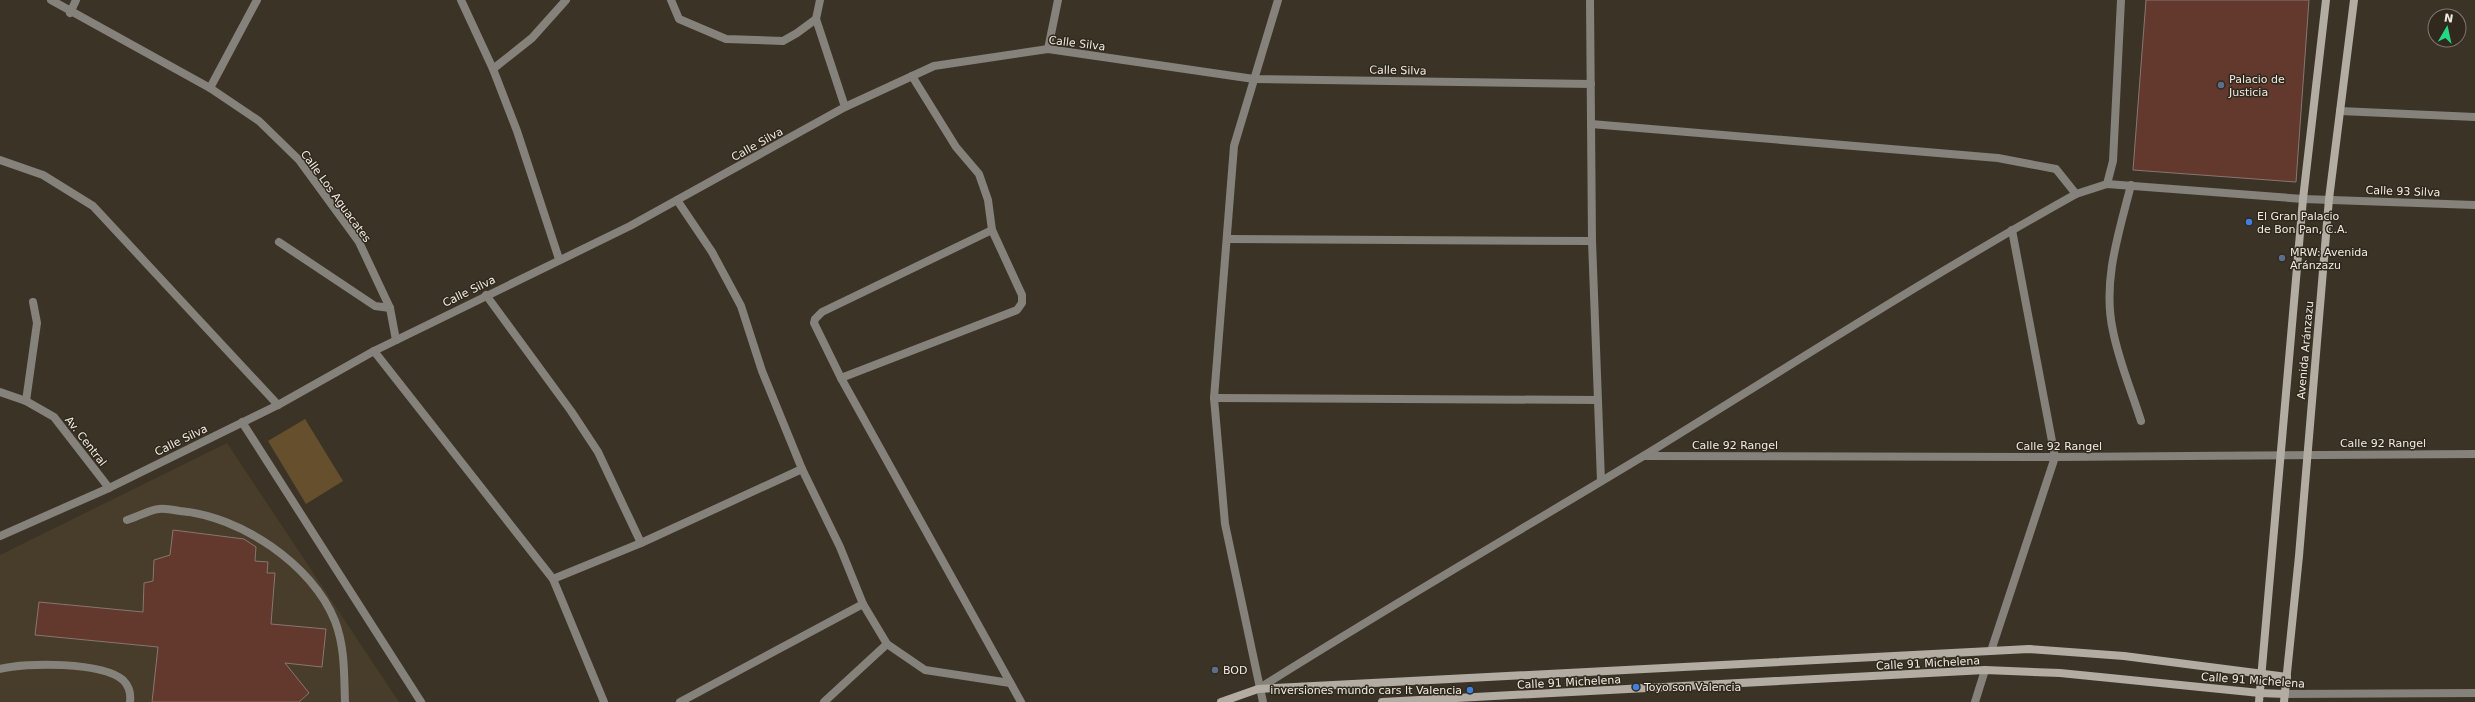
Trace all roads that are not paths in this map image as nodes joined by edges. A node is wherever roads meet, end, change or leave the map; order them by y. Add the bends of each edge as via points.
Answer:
1 (50, 0) edge
2 (76, 0) edge
3 (257, 0) edge
4 (461, 0) edge
5 (566, 0) edge
6 (671, 0) edge
7 (820, 0) edge
8 (1058, 0) edge
9 (1278, 0) edge
10 (1590, 0) edge
11 (2121, 0) edge
12 (2326, 0) edge
13 (2354, 0) edge
14 (70, 13) junction
15 (816, 19) junction
16 (1048, 49) junction
17 (493, 69) junction
18 (912, 76) junction
19 (1254, 79) junction
20 (1591, 84) junction
21 (210, 88) junction
22 (844, 107) junction
23 (2340, 111) junction
24 (2475, 117) edge
25 (1591, 124) junction
26 (0, 160) edge
27 (2107, 184) junction
28 (2131, 185) junction
29 (2076, 194) junction
30 (2303, 199) junction
31 (2329, 199) junction
32 (677, 200) junction
33 (2475, 205) edge
34 (992, 230) junction
35 (2012, 230) junction
36 (1228, 240) junction
37 (1592, 241) junction
38 (279, 242) dead end
39 (559, 259) junction
40 (486, 295) junction
41 (33, 302) dead end
42 (390, 308) junction
43 (396, 340) junction
44 (374, 351) junction
45 (841, 378) junction
46 (0, 392) edge
47 (1214, 398) junction
48 (1596, 400) junction
49 (26, 401) junction
50 (278, 405) junction
51 (2141, 421) dead end
52 (242, 422) junction
53 (2308, 454) junction
54 (2475, 454) edge
55 (1644, 456) junction
56 (2281, 456) junction
57 (2055, 457) junction
58 (802, 469) junction
59 (1601, 481) junction
60 (109, 488) junction
61 (127, 520) dead end
62 (0, 536) edge
63 (641, 542) junction
64 (553, 579) junction
65 (863, 604) junction
66 (887, 644) junction
67 (1991, 651) junction
68 (0, 669) edge
69 (1985, 670) junction
70 (2262, 674) junction
71 (2287, 678) junction
72 (1010, 683) junction
73 (1258, 689) junction
74 (2475, 693) edge
75 (2259, 698) edge
76 (2284, 698) edge
77 (130, 702) edge
78 (345, 702) edge
79 (421, 702) edge
80 (604, 702) edge
81 (680, 702) edge
82 (824, 702) edge
83 (1021, 702) edge
84 (1221, 702) edge
85 (1262, 702) edge
86 (1382, 702) edge
87 (1975, 702) edge

1 - 14 street, Calle Los Aguacates
2 - 14 street
3 - 21 street
4 - 17 street
5 - 17 street via 532,38
6 - 15 street via 679,19 726,39 782,41 797,34
7 - 15 street
8 - 16 street
9 - 19 street
10 - 20 street
11 - 27 street via 2113,161
12 - 30 street, Avenida Aránzazu
13 - 23 street, Avenida Aránzazu
14 - 21 street, Calle Los Aguacates
15 - 22 street
16 - 18 street, Calle Silva via 934,66
16 - 19 street, Calle Silva
17 - 39 street via 517,131
18 - 22 street, Calle Silva
18 - 34 street via 956,147 979,174 988,200
19 - 20 street, Calle Silva
19 - 36 street via 1234,146
20 - 25 street
21 - 42 street, Calle Los Aguacates via 259,120 299,160 359,242
22 - 32 street, Calle Silva
23 - 24 street
23 - 31 street, Avenida Aránzazu
25 - 29 street via 1998,158 2056,169
25 - 37 street
26 - 50 street via 43,175 93,206
27 - 28 street, Calle 93 Silva
27 - 29 street
28 - 30 street, Calle 93 Silva
28 - 51 street via 2114,253 2109,293 2112,331
29 - 35 street
30 - 31 street, Calle 93 Silva
30 - 56 street, Avenida Aránzazu
31 - 33 street, Calle 93 Silva
31 - 53 street, Avenida Aránzazu
32 - 39 street, Calle Silva via 630,226
32 - 58 street via 712,252 741,306 762,371
34 - 45 street via 822,312 814,319
34 - 45 street via 1022,295 1022,303 1017,310
35 - 55 street
35 - 57 street
36 - 37 street
36 - 47 street
37 - 48 street
38 - 42 street via 375,306
39 - 40 street, Calle Silva
40 - 43 street, Calle Silva
40 - 63 street via 598,452
41 - 49 street via 37,323
42 - 43 street, Calle Los Aguacates
43 - 44 street, Calle Silva
44 - 50 street, Calle Silva
44 - 64 street
45 - 72 street
46 - 49 street, Av. Central
47 - 48 street
47 - 73 street via 1225,524
48 - 59 street
49 - 60 street, Av. Central via 54,417
50 - 52 street, Calle Silva
52 - 60 street, Calle Silva
52 - 79 street
53 - 54 street, Calle 92 Rangel
53 - 56 street, Calle 92 Rangel
53 - 71 street, Avenida Aránzazu
55 - 57 street, Calle 92 Rangel
55 - 59 street
56 - 57 street, Calle 92 Rangel
56 - 70 street, Avenida Aránzazu
57 - 67 street
58 - 63 street
58 - 65 street via 840,547
59 - 73 street via 1357,626
60 - 62 street, Calle Silva
61 - 78 street via 159,509 195,512 229,523 266,542 302,573 334,620 344,653
63 - 64 street
64 - 80 street
65 - 66 street
65 - 81 street
66 - 72 street via 925,670
66 - 82 street
67 - 70 street, Calle 91 Michelena via 2029,649 2124,656
67 - 73 street, Calle 91 Michelena
68 - 77 street via 54,665 95,668 123,680 131,693
69 - 75 street, Calle 91 Michelena via 2060,673
69 - 86 street, Calle 91 Michelena
69 - 87 street
70 - 71 street, Calle 91 Michelena
70 - 75 street, Avenida Aránzazu
71 - 76 street, Avenida Aránzazu
72 - 83 street
73 - 84 street, Calle 91 Michelena
73 - 85 street
74 - 76 street, Calle 91 Michelena via 2308,695
75 - 76 street, Calle 91 Michelena

